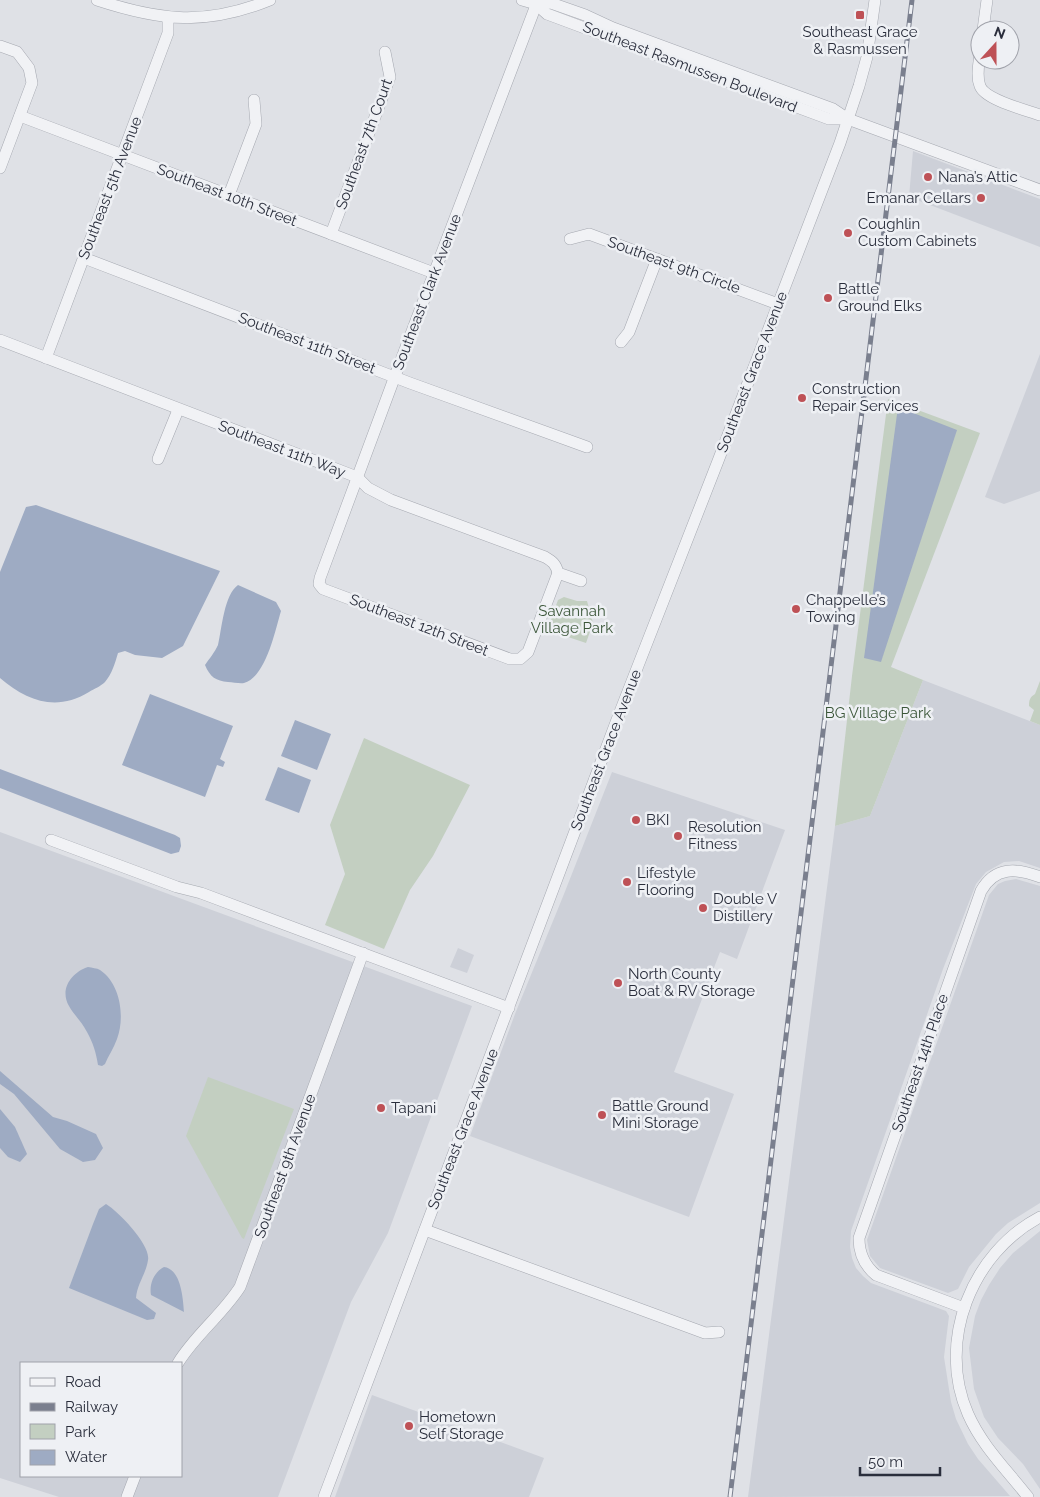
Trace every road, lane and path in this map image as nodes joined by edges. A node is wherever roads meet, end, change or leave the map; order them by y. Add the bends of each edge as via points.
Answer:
1 (97, 0) edge
2 (270, 0) edge
3 (522, 0) edge
4 (875, 0) edge
5 (987, 0) edge
6 (537, 2) edge
7 (168, 18) junction
8 (984, 20) edge
9 (0, 46) edge
10 (385, 52) dead end
11 (978, 70) edge
12 (254, 100) dead end
13 (1040, 115) edge
14 (20, 116) junction
15 (848, 119) junction
16 (123, 155) junction
17 (0, 168) edge
18 (1040, 190) edge
19 (229, 196) junction
20 (331, 234) junction
21 (570, 239) dead end
22 (84, 258) junction
23 (657, 259) junction
24 (434, 273) junction
25 (778, 304) junction
26 (0, 340) edge
27 (621, 342) dead end
28 (46, 358) junction
29 (394, 376) junction
30 (178, 410) junction
31 (587, 447) dead end
32 (158, 458) dead end
33 (357, 477) junction
34 (558, 572) junction
35 (582, 581) dead end
36 (319, 584) joint
37 (51, 840) dead end
38 (1040, 877) edge
39 (363, 953) junction
40 (509, 1008) junction
41 (1040, 1217) edge
42 (425, 1230) junction
43 (964, 1308) junction
44 (720, 1332) dead end
45 (179, 1362) edge
46 (135, 1477) edge
47 (127, 1497) edge
48 (324, 1497) edge
49 (1028, 1497) edge

1 - 7 street
2 - 7 street via 202,18
3 - 6 street, Southeast Rasmussen Boulevard
4 - 15 street, Southeast Grace Avenue via 867,57
5 - 8 street
6 - 15 street, Southeast Rasmussen Boulevard via 551,3 585,15 833,109
6 - 24 street, Southeast Clark Avenue
7 - 16 street, Southeast 5th Avenue via 168,33
9 - 14 street via 17,52 30,68 32,83
10 - 20 street, Southeast 7th Court via 390,77
11 - 13 street via 980,88 986,95
12 - 19 street via 256,124
14 - 16 street, Southeast 10th Street
14 - 17 street
15 - 18 street, Southeast Rasmussen Boulevard
15 - 25 street, Southeast Grace Avenue
16 - 19 street, Southeast 10th Street
16 - 22 street, Southeast 5th Avenue
19 - 20 street, Southeast 10th Street
20 - 24 street, Southeast 10th Street
21 - 23 street, Southeast 9th Circle via 589,234
22 - 28 street, Southeast 5th Avenue
22 - 29 street, Southeast 11th Street
23 - 25 street, Southeast 9th Circle
23 - 27 street via 629,332
24 - 29 street, Southeast Clark Avenue
25 - 40 street, Southeast Grace Avenue
26 - 28 street, Southeast 11th Way
28 - 30 street, Southeast 11th Way
29 - 31 street, Southeast 11th Street
29 - 33 street, Southeast Clark Avenue
30 - 32 street
30 - 33 street, Southeast 11th Way
33 - 34 street, Southeast 11th Way via 368,488 392,500 545,557 557,567
33 - 36 street, Southeast Clark Avenue
34 - 35 street, Southeast 11th Way
34 - 36 street, Southeast 12th Street via 528,652 520,659 510,659 323,589
37 - 39 street
38 - 43 street, Southeast 14th Place via 1014,870 997,875 986,883 859,1238 862,1257 869,1269 880,1277
39 - 40 street
39 - 45 street, Southeast 9th Avenue via 240,1286
40 - 42 street, Southeast Grace Avenue
41 - 43 street via 1017,1232 992,1256 980,1272
42 - 44 street via 705,1333
42 - 48 street, Southeast Grace Avenue
43 - 49 street via 957,1350 957,1376 963,1401 986,1446
46 - 47 street

